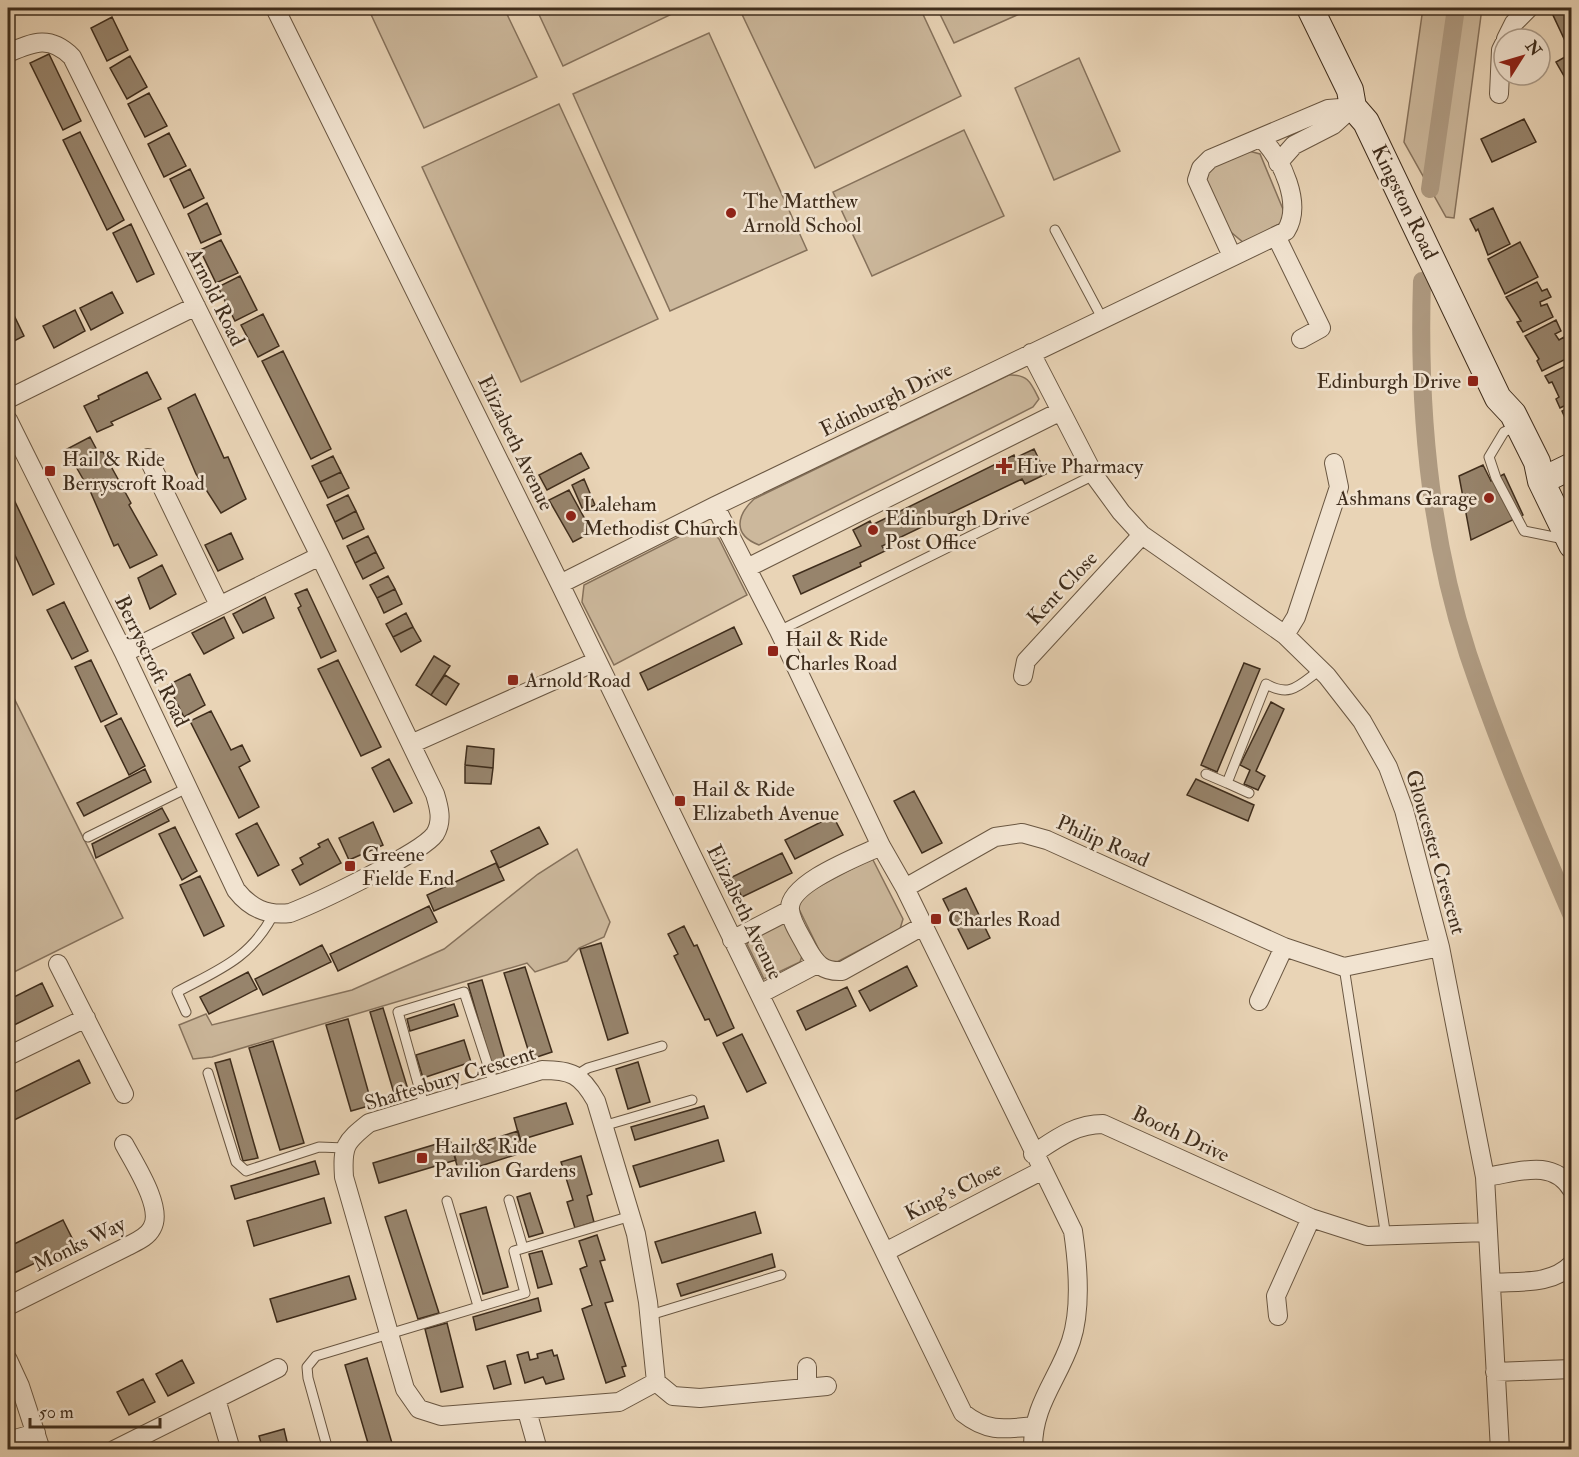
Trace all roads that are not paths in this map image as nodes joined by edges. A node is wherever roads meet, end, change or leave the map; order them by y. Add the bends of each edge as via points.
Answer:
1 (275, 8) edge
2 (1310, 8) edge
3 (1529, 8) edge
4 (1512, 27) edge
5 (8, 53) edge
6 (1499, 87) edge
7 (1499, 94) dead end
8 (1353, 107) junction
9 (1261, 138) junction
10 (1278, 163) junction
11 (1055, 230) dead end
12 (1276, 236) junction
13 (1232, 256) junction
14 (196, 306) junction
15 (1102, 318) junction
16 (1301, 339) dead end
17 (1031, 353) junction
18 (8, 399) edge
19 (1059, 411) junction
20 (8, 420) edge
21 (1512, 429) junction
22 (148, 458) dead end
23 (1334, 463) dead end
24 (1572, 466) edge
25 (1094, 475) junction
26 (1541, 481) junction
27 (715, 506) junction
28 (1142, 535) junction
29 (1570, 543) edge
30 (320, 556) junction
31 (747, 568) junction
32 (560, 584) junction
33 (219, 606) junction
34 (779, 631) junction
35 (1285, 635) junction
36 (124, 653) junction
37 (597, 661) junction
38 (1320, 670) junction
39 (1023, 676) dead end
40 (411, 744) junction
41 (1206, 774) dead end
42 (1227, 783) junction
43 (187, 788) junction
44 (1249, 793) dead end
45 (88, 837) dead end
46 (881, 846) junction
47 (905, 888) junction
48 (790, 910) junction
49 (269, 913) junction
50 (923, 926) junction
51 (732, 940) junction
52 (1284, 947) junction
53 (1440, 947) junction
54 (58, 964) dead end
55 (817, 964) junction
56 (1344, 967) junction
57 (760, 994) junction
58 (1259, 1001) dead end
59 (186, 1012) dead end
60 (86, 1018) junction
61 (662, 1046) dead end
62 (8, 1056) edge
63 (208, 1073) dead end
64 (575, 1076) junction
65 (494, 1084) junction
66 (124, 1094) dead end
67 (692, 1100) dead end
68 (424, 1105) junction
69 (603, 1126) junction
70 (124, 1144) dead end
71 (345, 1148) junction
72 (1033, 1154) junction
73 (1041, 1171) junction
74 (1485, 1177) junction
75 (1572, 1190) edge
76 (509, 1200) dead end
77 (447, 1201) dead end
78 (631, 1216) junction
79 (1311, 1218) junction
80 (1487, 1232) junction
81 (1386, 1238) junction
82 (523, 1248) junction
83 (885, 1252) junction
84 (1572, 1264) edge
85 (781, 1275) dead end
86 (1492, 1283) junction
87 (8, 1306) edge
88 (478, 1306) junction
89 (650, 1315) junction
90 (1278, 1316) dead end
91 (389, 1333) junction
92 (8, 1360) edge
93 (807, 1367) dead end
94 (278, 1368) dead end
95 (1572, 1369) edge
96 (1495, 1372) junction
97 (656, 1382) junction
98 (827, 1386) dead end
99 (807, 1388) junction
100 (216, 1399) junction
101 (527, 1411) junction
102 (1035, 1426) junction
103 (8, 1441) edge
104 (38, 1441) edge
105 (114, 1449) edge
106 (231, 1449) edge
107 (328, 1449) edge
108 (538, 1449) edge
109 (1034, 1449) edge
110 (1500, 1449) edge

1 - 32 street, Elizabeth Avenue
2 - 8 street, Kingston Road via 1350,90
3 - 4 street
5 - 14 street, Arnold Road via 31,43 46,42 60,45 72,57
6 - 7 street
8 - 9 street via 1328,109
8 - 10 street via 1333,125 1294,145
8 - 21 street, Kingston Road via 1366,122 1498,398 1513,414
9 - 10 street
9 - 13 street via 1210,159 1197,180
10 - 12 street via 1291,192 1293,220 1286,231
11 - 15 lane
12 - 13 street
12 - 16 street via 1321,328
13 - 15 street, Edinburgh Drive
14 - 18 street
14 - 30 street, Arnold Road
15 - 17 street, Edinburgh Drive
17 - 19 street, Gloucester Crescent
17 - 27 street, Edinburgh Drive
19 - 25 street, Gloucester Crescent
19 - 31 street
20 - 36 street, Berryscroft Road
21 - 26 street, Kingston Road via 1537,462
21 - 29 lane via 1489,457 1516,518 1524,531
22 - 33 street
23 - 35 street via 1339,487 1296,617
24 - 26 street
25 - 28 street, Gloucester Crescent
25 - 34 lane
26 - 29 street, Kingston Road
27 - 31 street
27 - 32 street, Edinburgh Drive
28 - 35 street, Gloucester Crescent
28 - 39 street, Kent Close via 1026,661
30 - 33 street
30 - 40 street, Arnold Road
31 - 34 street
32 - 37 street, Elizabeth Avenue
33 - 36 street
34 - 46 street
35 - 38 street, Gloucester Crescent
36 - 43 street, Berryscroft Road
37 - 40 street
37 - 51 street, Elizabeth Avenue
38 - 42 lane via 1288,691 1278,691 1266,684
38 - 53 street, Gloucester Crescent via 1362,721 1388,767 1404,810
40 - 49 street, Arnold Road via 440,812 435,834 409,855 308,906 290,914
41 - 42 lane
42 - 44 lane
43 - 45 lane
43 - 49 street, Berryscroft Road via 236,890 245,902
46 - 47 street
46 - 48 street via 806,884 791,899
47 - 50 street
47 - 52 street, Philip Road via 995,837 1022,833 1047,840
48 - 51 street
48 - 55 street
49 - 59 lane via 264,934 240,958 177,992
50 - 55 street via 842,971 828,972
50 - 72 street
51 - 57 street, Elizabeth Avenue
52 - 56 street, Philip Road
52 - 58 street
53 - 56 street
53 - 74 street, Gloucester Crescent
54 - 60 street
55 - 57 street
56 - 81 lane
57 - 83 street, Elizabeth Avenue
60 - 62 street
60 - 66 street
61 - 64 lane via 588,1068
63 - 71 lane via 236,1162 246,1172 319,1147
64 - 65 street, Shaftesbury Crescent via 566,1070 542,1070
64 - 69 street via 586,1083
65 - 68 street, Shaftesbury Crescent
65 - 68 lane via 464,992 398,1012
67 - 69 lane
68 - 71 street, Shaftesbury Crescent via 369,1123 352,1136
69 - 78 street
70 - 87 street, Monks Way via 154,1204 153,1227 129,1246
71 - 91 street via 344,1177
72 - 73 street
72 - 79 street, Booth Drive via 1086,1124 1103,1124
73 - 83 street, King's Close
73 - 102 street via 1073,1231 1079,1275 1071,1341 1040,1405
74 - 75 street via 1541,1169 1554,1171
74 - 80 street, Gloucester Crescent
76 - 82 lane
77 - 88 lane
78 - 82 lane
78 - 89 street
79 - 81 street, Booth Drive
79 - 90 street via 1276,1296
80 - 81 street, Booth Drive
80 - 86 street, Gloucester Crescent
82 - 88 lane via 514,1251 525,1293
83 - 102 street, Elizabeth Avenue via 963,1413 979,1426 1003,1430
84 - 86 street via 1552,1278
85 - 89 lane
86 - 96 street, Gloucester Crescent
88 - 91 lane
89 - 97 street
91 - 101 street via 405,1389 419,1409 441,1416
91 - 107 lane via 316,1356 307,1367
92 - 104 street
93 - 99 street
94 - 100 street
95 - 96 street
96 - 110 street, Gloucester Crescent
97 - 99 street via 673,1396 700,1398
97 - 101 street via 619,1402
98 - 99 street
100 - 105 street
100 - 106 street
101 - 108 street
102 - 109 street
103 - 104 street

